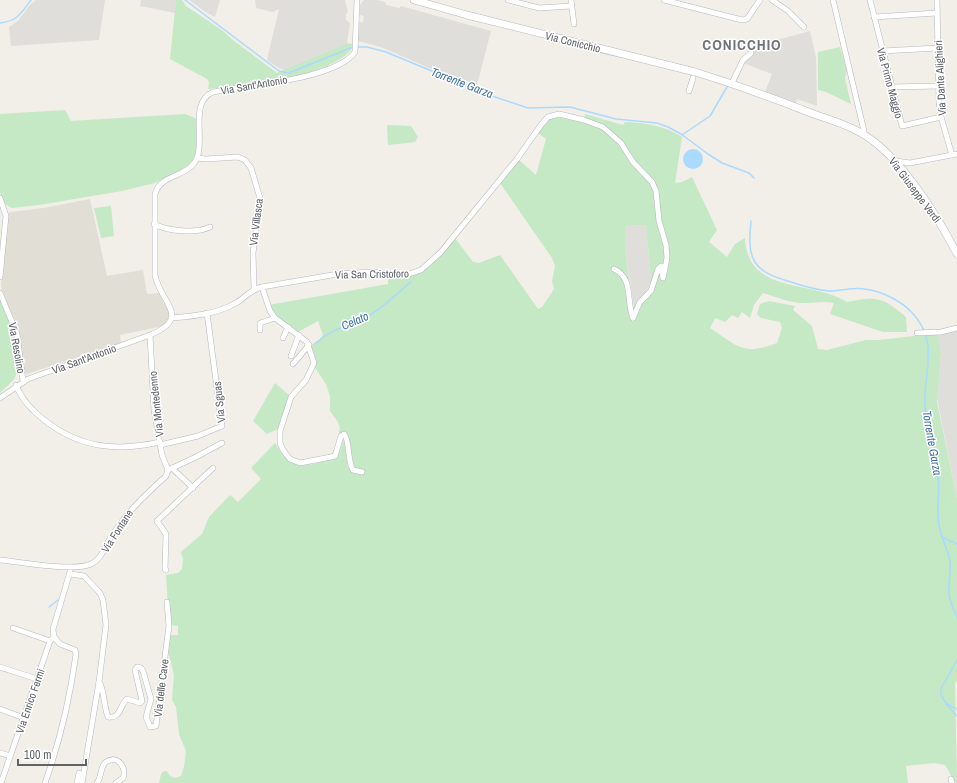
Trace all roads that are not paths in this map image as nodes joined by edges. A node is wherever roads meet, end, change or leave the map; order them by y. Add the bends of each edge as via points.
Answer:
1 (357, 0) edge
2 (361, 0) edge
3 (414, 0) edge
4 (508, 0) edge
5 (664, 0) edge
6 (760, 0) edge
7 (772, 0) edge
8 (833, 0) edge
9 (870, 0) edge
10 (937, 0) edge
11 (515, 1) edge
12 (571, 3) edge
13 (357, 7) junction
14 (937, 13) junction
15 (874, 17) junction
16 (574, 24) dead end
17 (804, 27) dead end
18 (938, 48) junction
19 (882, 51) junction
20 (751, 53) dead end
21 (695, 76) junction
22 (732, 83) junction
23 (939, 86) junction
24 (891, 87) junction
25 (689, 91) dead end
26 (941, 117) junction
27 (863, 133) junction
28 (955, 155) edge
29 (197, 158) junction
30 (894, 160) junction
31 (910, 163) junction
32 (902, 170) junction
33 (0, 198) edge
34 (154, 224) junction
35 (164, 229) junction
36 (209, 229) dead end
37 (155, 232) junction
38 (957, 254) edge
39 (614, 269) dead end
40 (0, 277) edge
41 (262, 287) junction
42 (254, 289) junction
43 (0, 292) edge
44 (207, 313) junction
45 (172, 318) junction
46 (275, 318) junction
47 (288, 327) junction
48 (957, 328) edge
49 (260, 330) dead end
50 (917, 333) dead end
51 (150, 335) junction
52 (299, 335) junction
53 (283, 338) dead end
54 (309, 345) junction
55 (291, 356) dead end
56 (293, 364) dead end
57 (23, 381) junction
58 (16, 385) junction
59 (0, 398) edge
60 (222, 443) dead end
61 (160, 444) junction
62 (214, 468) dead end
63 (170, 469) junction
64 (362, 472) dead end
65 (193, 488) junction
66 (0, 560) edge
67 (71, 567) junction
68 (166, 570) dead end
69 (70, 574) junction
70 (166, 602) dead end
71 (110, 606) dead end
72 (105, 609) junction
73 (106, 617) junction
74 (13, 628) dead end
75 (109, 635) dead end
76 (52, 639) junction
77 (0, 667) edge
78 (37, 679) junction
79 (99, 682) junction
80 (0, 709) edge
81 (24, 718) junction
82 (0, 753) edge
83 (87, 754) junction
84 (10, 756) junction
85 (1, 783) edge
86 (46, 783) edge
87 (77, 783) edge
88 (82, 783) edge
89 (98, 783) edge
90 (116, 783) edge

1 - 13 street, Via Sant'Antonio
2 - 13 street, Via Sant'Antonio
3 - 21 main road, Via Conicchio
4 - 11 street
5 - 6 street via 742,20 747,19
7 - 17 street
8 - 27 street
9 - 15 street, Via Primo Maggio
10 - 14 street, Via Dante Alighieri
11 - 12 street via 539,8
12 - 16 street
13 - 29 street, Via Sant'Antonio via 355,52 340,64 311,74 208,95 202,102 200,112
14 - 15 street
14 - 18 street, Via Dante Alighieri
15 - 19 street, Via Primo Maggio
18 - 19 street
18 - 23 street, Via Dante Alighieri
19 - 24 street, Via Primo Maggio
20 - 22 street via 743,60
21 - 22 main road, Via Conicchio
21 - 25 street
22 - 27 main road, Via Conicchio
23 - 24 street
23 - 26 street, Via Dante Alighieri
24 - 26 street, Via Primo Maggio via 902,126
26 - 28 street, Via Dante Alighieri
27 - 30 main road, Via Giuseppe Verdi
28 - 31 street
29 - 34 street via 188,170 158,186 155,194
29 - 42 street, Via Villasca via 236,157 243,159 250,166 260,198 253,253
30 - 31 street
30 - 32 main road, Via Giuseppe Verdi
31 - 32 street
32 - 38 main road, Via Giuseppe Verdi via 936,217
33 - 40 street via 6,216
34 - 35 street
34 - 37 street
35 - 36 street
35 - 37 street
37 - 45 street via 156,279 169,304
39 - 41 street, Via San Cristoforo via 619,271 628,288 633,318 640,302 651,291 660,266 662,279 667,258 656,191 652,182 633,162 621,143 603,127 554,114 540,125 517,159 441,252 421,270 403,276 372,272 338,274
41 - 42 street, Via San Cristoforo
41 - 46 street
42 - 44 street, Via San Cristoforo via 234,304
43 - 57 street, Via Resolino via 17,334
44 - 45 street, Via San Cristoforo
44 - 61 street, Via Sguas via 222,426 198,436
45 - 51 street, Via Sant'Antonio via 166,327
46 - 47 street
46 - 49 street via 261,321
47 - 52 street
47 - 53 street
48 - 50 street
51 - 57 street, Via Sant'Antonio
51 - 61 street, Via Montedenno via 154,404
52 - 54 street
52 - 55 street
54 - 56 street
54 - 64 street via 314,363 306,380 291,397 280,431 280,443 290,459 300,463 334,456 344,434 350,465 353,470
57 - 58 street, Via Sant'Antonio
58 - 59 street, Via Sant'Antonio
58 - 61 street, Via Resolino via 32,410 79,441 99,446 124,447
60 - 63 street, Via Fontane
61 - 63 street, Via Montedenno via 164,463
62 - 65 street
63 - 65 street
63 - 67 street, Via Fontane via 166,476 136,503 97,560 92,564
65 - 68 street via 157,521 166,534
66 - 67 street, Via Fontane
67 - 69 street, Via Enrico Fermi
69 - 72 street, Via delle Cave via 84,576 100,593
69 - 76 street, Via Enrico Fermi
70 - 79 street, Via delle Cave via 169,626 156,726 150,728 146,717 151,699 141,668 137,667 135,670 142,701 140,703 127,699 118,715 113,718 108,717
71 - 72 street
72 - 73 street, Via delle Cave
73 - 75 street, Via delle Cave via 109,622
73 - 79 street, Via delle Cave
74 - 76 street
76 - 78 street, Via Enrico Fermi
76 - 86 street via 75,650 76,654 64,722
77 - 78 street
78 - 81 street, Via Enrico Fermi
79 - 83 street, Via delle Cave
80 - 81 street
81 - 84 street, Via Enrico Fermi
82 - 84 street
83 - 87 street, Via delle Cave via 83,759
83 - 88 street
84 - 85 street, Via Enrico Fermi
89 - 90 street via 102,766 113,760 119,761 125,773

